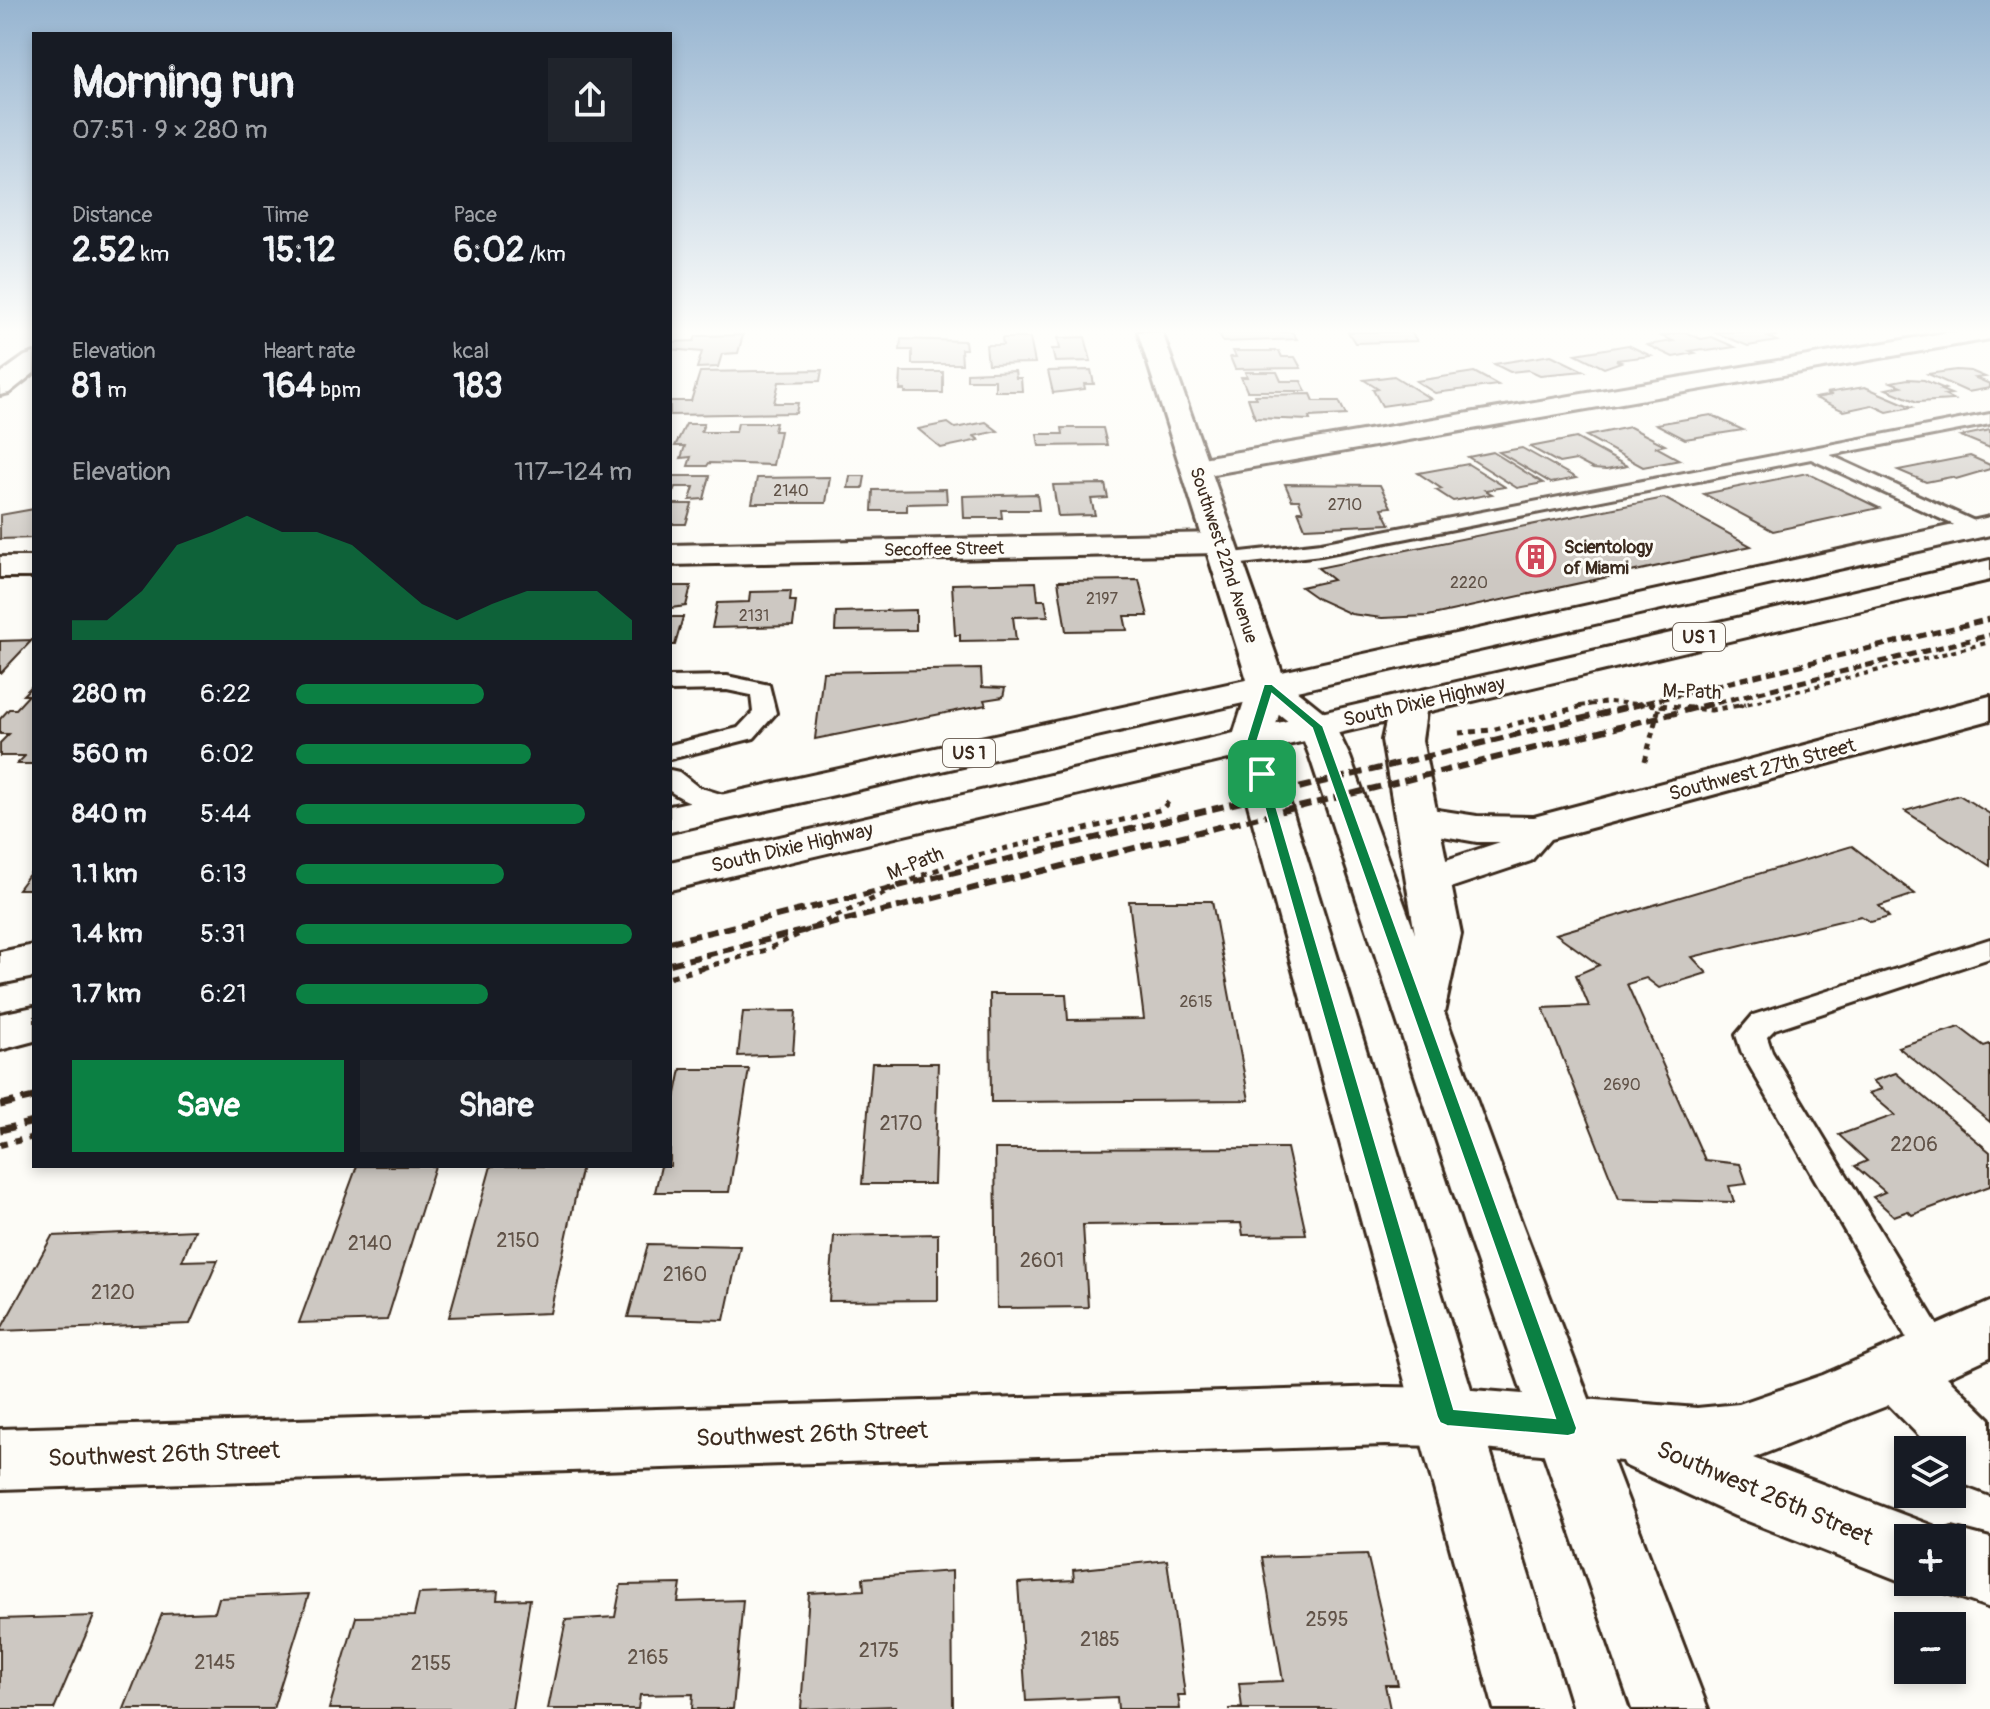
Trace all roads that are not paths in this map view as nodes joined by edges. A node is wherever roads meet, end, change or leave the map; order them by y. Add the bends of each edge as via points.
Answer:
1 (1177, 412) edge
2 (1533, 412) edge
3 (1990, 419) edge
4 (1814, 454) junction
5 (1196, 468) junction
6 (1983, 528) edge
7 (1221, 552) junction
8 (672, 555) edge
9 (0, 567) edge
10 (32, 567) edge
11 (1990, 570) edge
12 (672, 684) edge
13 (1268, 686) junction
14 (1408, 705) junction
15 (1990, 708) edge
16 (1317, 726) junction
17 (1251, 742) junction
18 (672, 752) edge
19 (672, 780) edge
20 (731, 805) junction
21 (672, 819) edge
22 (1418, 820) junction
23 (1535, 830) junction
24 (672, 876) edge
25 (1429, 881) junction
26 (1990, 948) edge
27 (32, 961) edge
28 (0, 968) edge
29 (1419, 1013) junction
30 (32, 1024) edge
31 (0, 1032) edge
32 (1990, 1328) edge
33 (1916, 1361) junction
34 (1447, 1417) junction
35 (1595, 1430) junction
36 (0, 1459) edge
37 (1990, 1463) edge
38 (1894, 1545) edge
39 (1966, 1566) edge
40 (1990, 1573) edge
41 (1532, 1709) edge
42 (1670, 1709) edge

1 - 5 main road, Southwest 22nd Avenue
2 - 5 main road
3 - 4 lane
4 - 6 lane
4 - 7 lane via 1321,549
5 - 7 main road, Southwest 22nd Avenue
6 - 13 main road, US 1
7 - 8 main road, Secoffee Street
7 - 13 main road, Southwest 22nd Avenue
9 - 10 main road
11 - 14 main road, South Dixie Highway / US 1
12 - 18 lane via 727,683 761,690 765,713 746,733
13 - 16 main road
13 - 17 main road
13 - 20 main road, US 1
14 - 16 main road, South Dixie Highway / US 1
14 - 22 main road via 1402,740
15 - 23 main road, Southwest 27th Street
16 - 17 main road, South Dixie Highway / US 1
16 - 29 main road
17 - 24 main road, South Dixie Highway / US 1
17 - 34 main road
19 - 20 lane via 691,794
20 - 21 main road, US 1
22 - 23 main road, Southwest 27th Street
22 - 25 main road
23 - 25 main road, Southwest 27th Street via 1515,852
25 - 29 main road via 1438,934
26 - 33 lane via 1764,1022 1751,1035
27 - 28 main road
29 - 35 main road
30 - 31 main road
32 - 33 main road, Southwest 26th Street
33 - 35 main road, Southwest 26th Street via 1739,1434 1697,1438
33 - 37 main road
34 - 35 main road, Southwest 26th Street
34 - 36 main road, Southwest 26th Street
34 - 41 main road
35 - 38 main road, Southwest 26th Street
35 - 42 main road
39 - 40 main road

